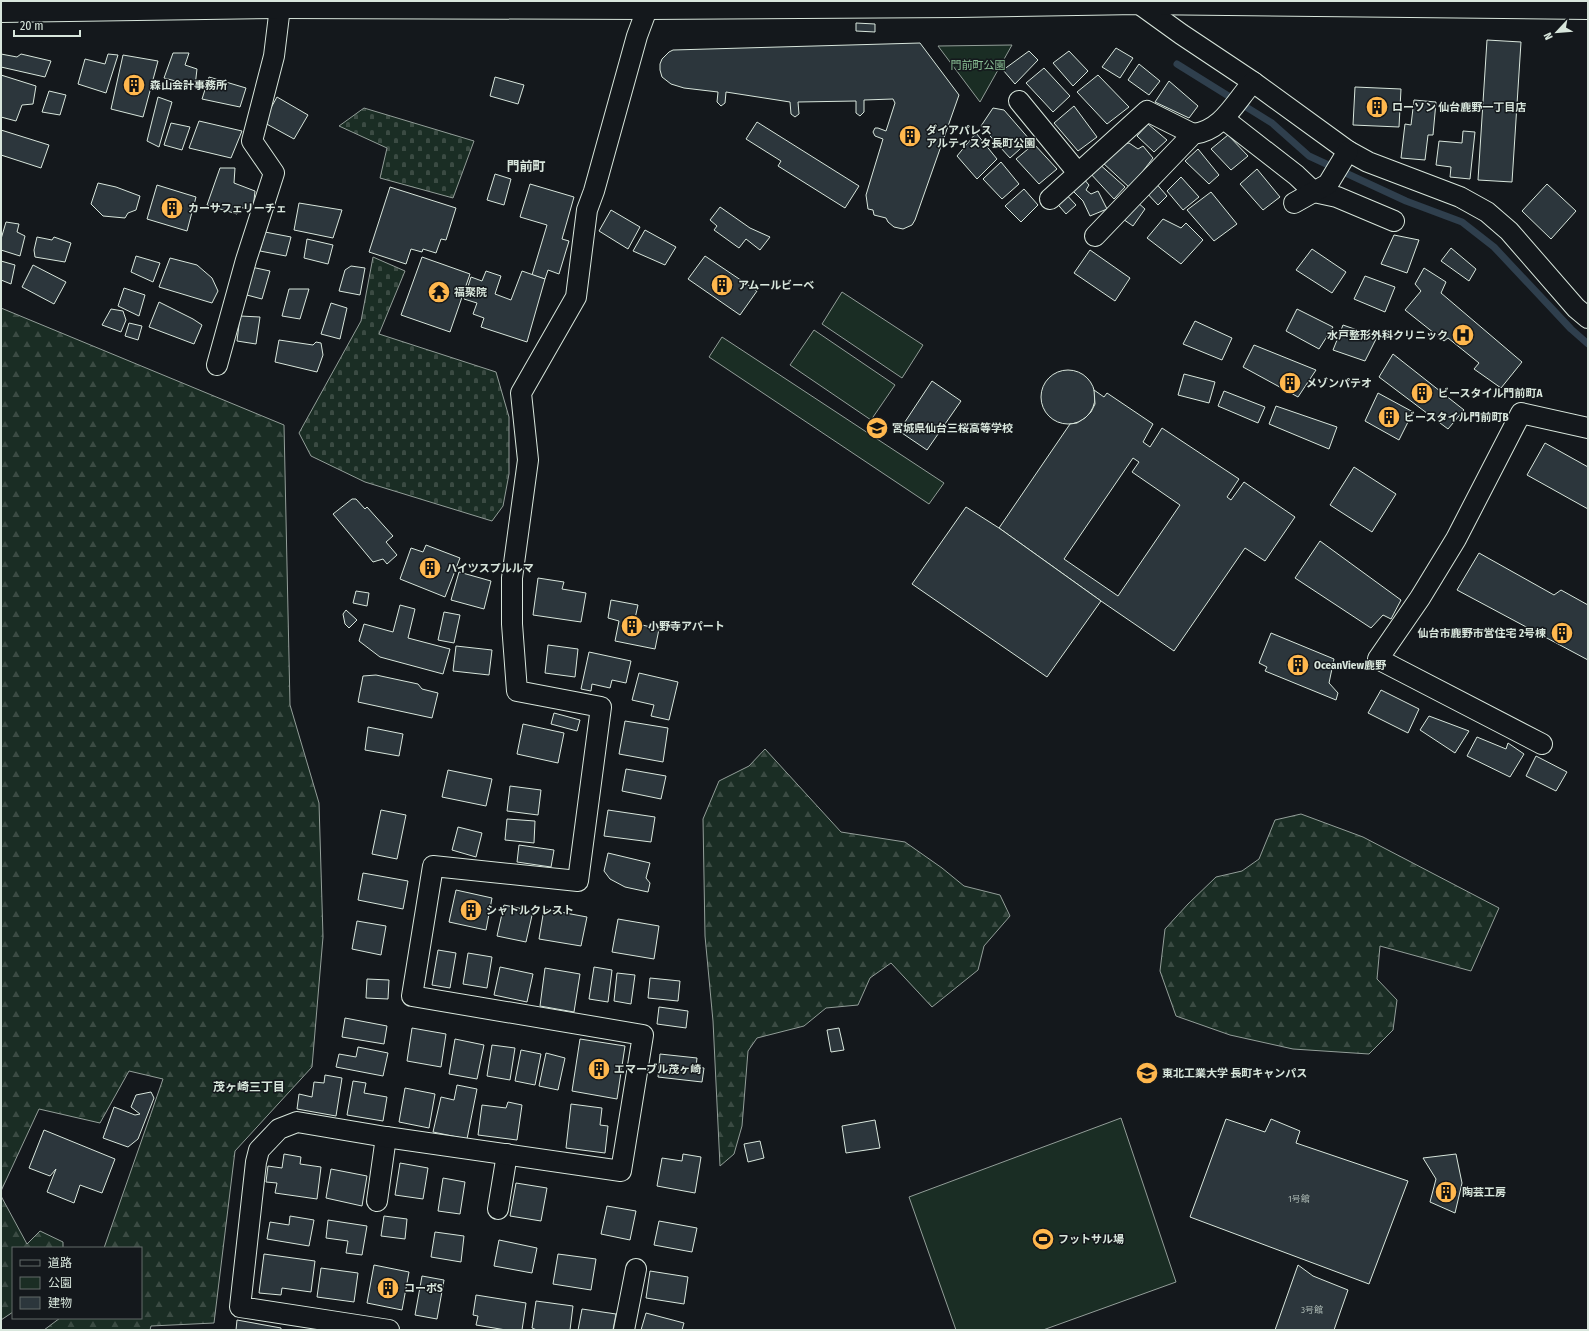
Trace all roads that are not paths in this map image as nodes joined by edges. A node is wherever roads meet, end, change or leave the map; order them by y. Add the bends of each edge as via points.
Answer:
1 (1138, 2) junction
2 (649, 4) edge
3 (280, 7) junction
4 (1588, 8) edge
5 (1, 11) edge
6 (1248, 88) junction
7 (1019, 101) dead end
8 (1227, 116) junction
9 (1193, 134) junction
10 (1347, 154) junction
11 (1078, 173) junction
12 (1321, 188) junction
13 (1050, 199) dead end
14 (1294, 203) dead end
15 (1394, 222) dead end
16 (1095, 236) dead end
17 (1588, 318) edge
18 (217, 365) dead end
19 (1588, 428) edge
20 (1542, 744) dead end
21 (386, 1137) junction
22 (507, 1154) junction
23 (377, 1201) dead end
24 (498, 1209) dead end
25 (636, 1269) dead end
26 (389, 1330) edge
27 (624, 1330) edge

1 - 2 highway via 958,6
1 - 4 highway
1 - 6 street
2 - 3 highway
2 - 22 street via 587,210 576,297 521,393 528,460 512,578 512,624 517,691 601,707 578,881 433,866 412,996 643,1035 621,1171
3 - 5 highway
3 - 18 street via 274,56 252,141 274,173 246,260
6 - 8 street
6 - 10 street
7 - 11 street
8 - 9 street via 1204,133
8 - 12 street via 1296,175
9 - 11 street via 1147,111
9 - 16 street
10 - 12 street
10 - 17 street via 1460,197 1487,212 1510,231 1576,308
11 - 13 street
12 - 14 street
12 - 15 street
19 - 20 street via 1521,413 1456,539 1378,659
21 - 22 street
21 - 23 street
21 - 26 street via 297,1122 279,1129 259,1150 240,1308
22 - 24 street
25 - 27 street

